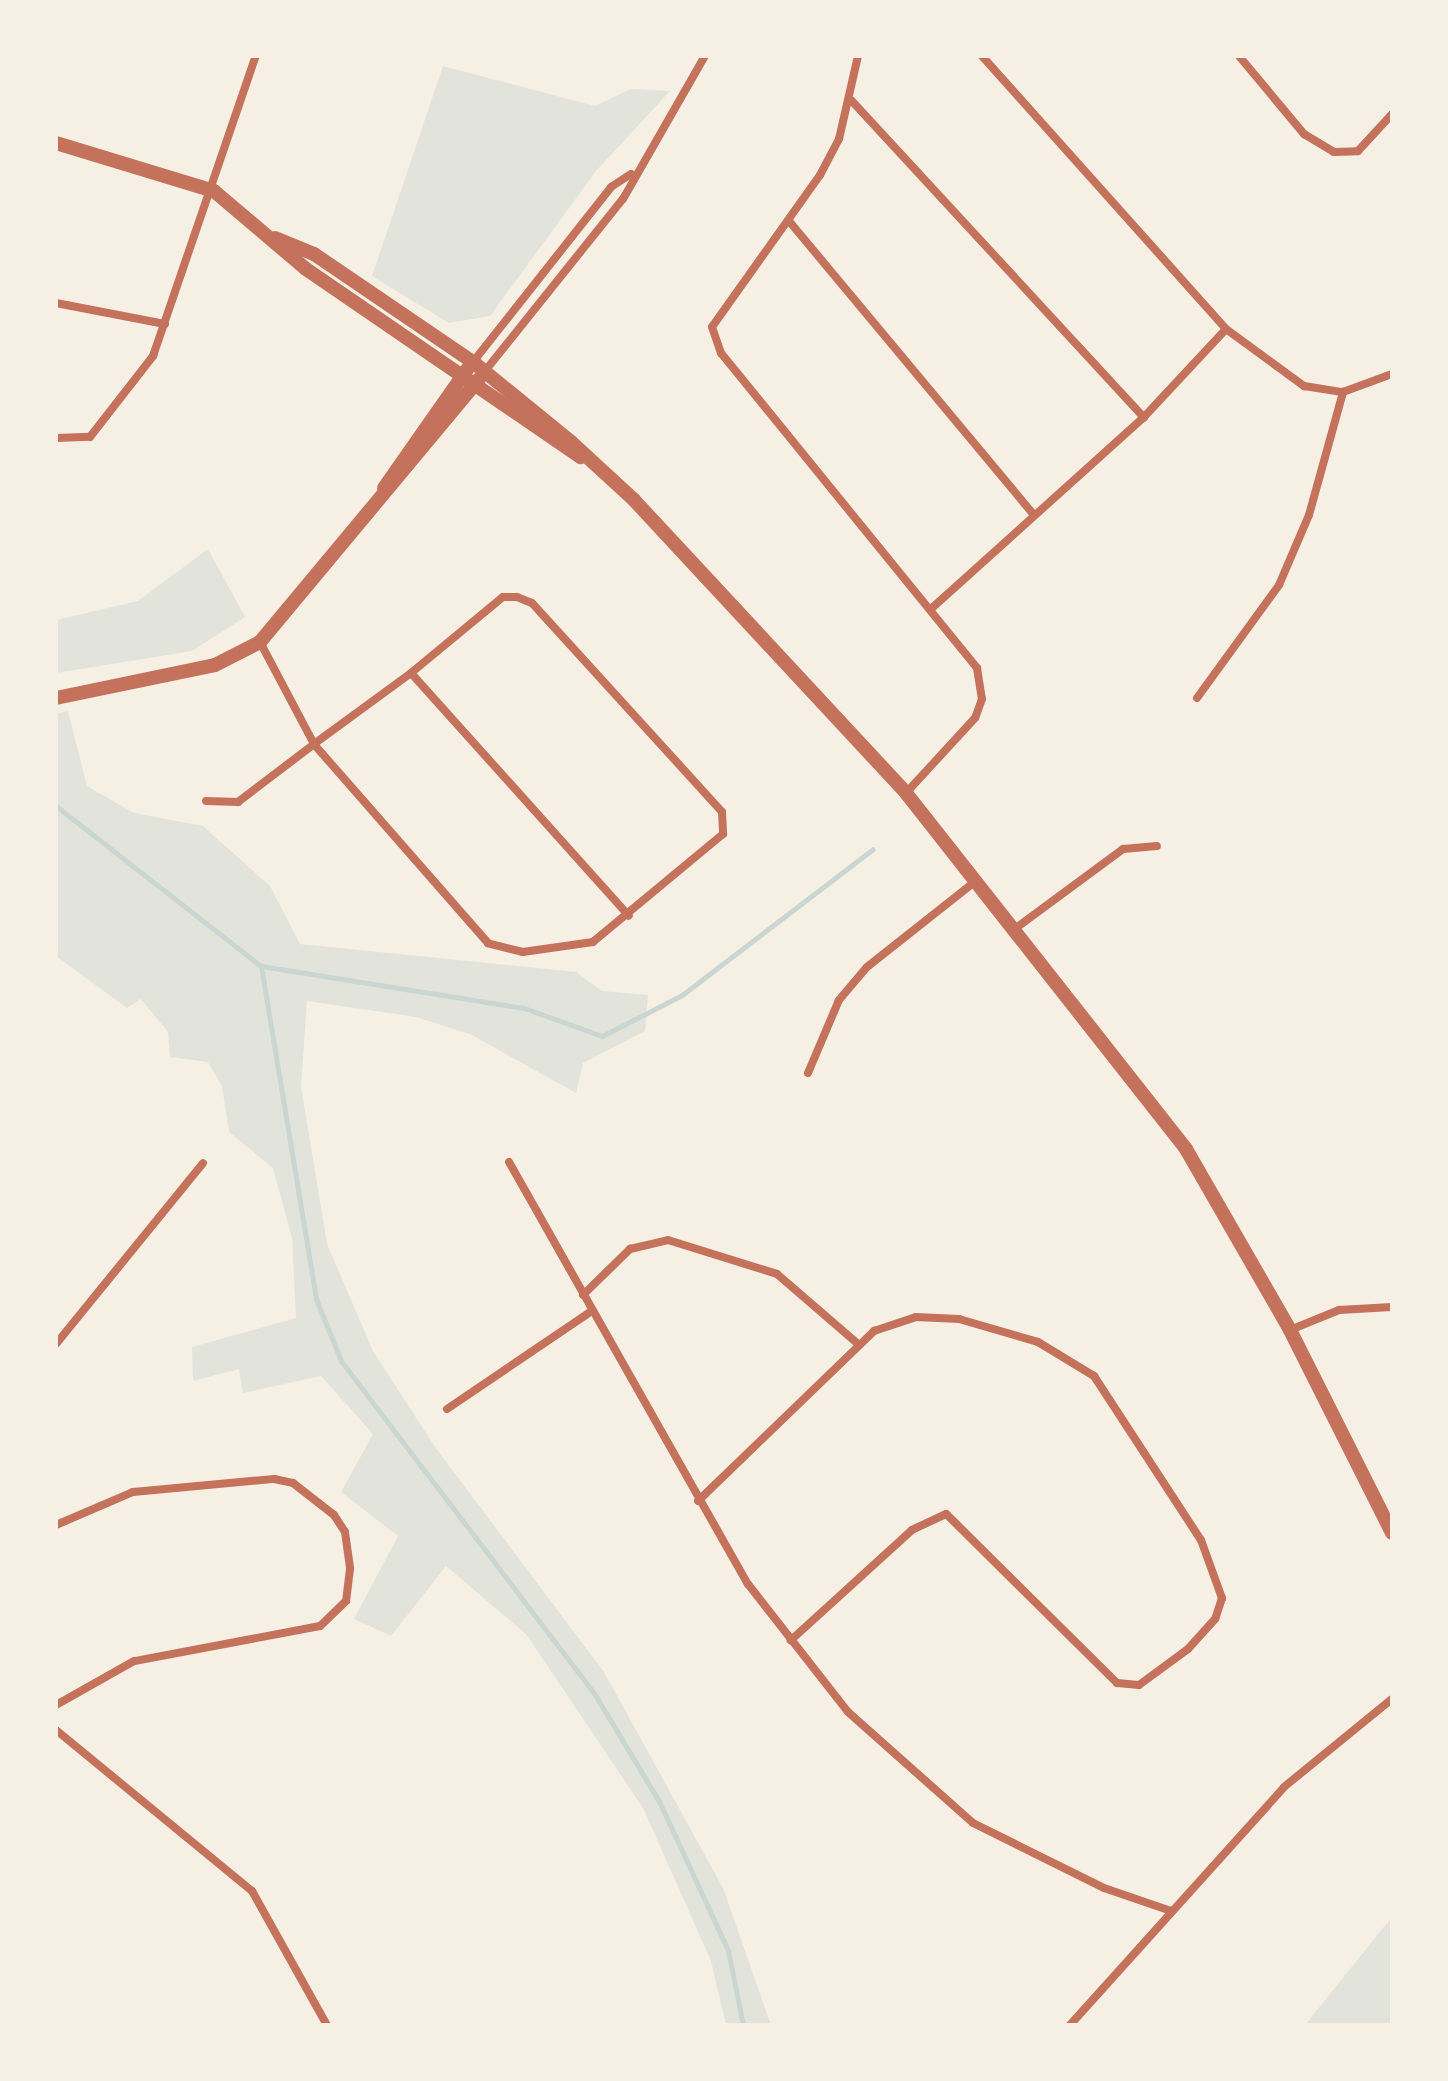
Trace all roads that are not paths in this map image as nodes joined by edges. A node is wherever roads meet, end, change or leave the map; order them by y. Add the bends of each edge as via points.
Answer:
1 (256, 56) edge
2 (705, 56) edge
3 (858, 56) edge
4 (982, 56) edge
5 (1239, 56) edge
6 (851, 100) junction
7 (1392, 114) edge
8 (56, 143) edge
9 (632, 174) junction
10 (214, 191) junction
11 (789, 221) junction
12 (275, 238) junction
13 (56, 303) edge
14 (165, 324) junction
15 (1226, 329) junction
16 (479, 367) junction
17 (1392, 374) edge
18 (469, 380) junction
19 (1343, 392) junction
20 (1144, 417) junction
21 (56, 438) edge
22 (586, 459) junction
23 (1032, 513) junction
24 (932, 608) junction
25 (260, 642) junction
26 (411, 673) junction
27 (56, 698) edge
28 (1197, 698) dead end
29 (314, 744) junction
30 (906, 793) junction
31 (206, 801) dead end
32 (1157, 846) dead end
33 (977, 879) junction
34 (629, 916) junction
35 (1016, 928) junction
36 (808, 1073) dead end
37 (509, 1162) dead end
38 (203, 1163) dead end
39 (583, 1295) junction
40 (1392, 1307) edge
41 (592, 1311) junction
42 (1290, 1330) junction
43 (857, 1343) junction
44 (56, 1344) edge
45 (447, 1409) dead end
46 (698, 1501) junction
47 (56, 1525) edge
48 (1392, 1533) edge
49 (791, 1640) junction
50 (1392, 1699) edge
51 (56, 1705) edge
52 (56, 1730) edge
53 (1171, 1911) junction
54 (327, 2025) edge
55 (1070, 2025) edge

1 - 10 street
2 - 9 street
3 - 6 street
4 - 15 street
5 - 7 street via 1304,134 1334,152 1358,151
6 - 11 street via 839,139
6 - 20 street
8 - 10 street
9 - 16 street via 623,199
9 - 16 street via 611,187
10 - 12 street
10 - 14 street
11 - 23 street
11 - 24 street via 715,313 712,327 721,353
12 - 16 street via 314,254
12 - 18 street via 306,269
13 - 14 street
14 - 21 street via 116,411 90,437
15 - 19 street via 1304,386
15 - 20 street
16 - 18 street
16 - 22 street
17 - 19 street
18 - 22 street
18 - 25 street
19 - 28 street via 1309,515 1279,585
20 - 23 street
22 - 30 street via 634,500
23 - 24 street
24 - 30 street via 977,668 982,699 965,731
25 - 27 street via 215,665
25 - 29 street
26 - 29 street
26 - 34 street
26 - 34 street via 503,597 532,603 722,812 717,846
29 - 31 street via 238,802
29 - 34 street via 488,943 523,952 562,949 593,942
30 - 33 street
32 - 35 street via 1123,849
33 - 35 street
33 - 36 street via 867,967 839,1000
35 - 42 street via 1186,1149
37 - 39 street
38 - 44 street
39 - 41 street
39 - 43 street via 630,1249 668,1240 777,1274
40 - 42 street via 1339,1310
41 - 45 street
41 - 46 street
42 - 48 street
43 - 46 street
43 - 49 street via 895,1321 959,1319 1001,1327 1069,1358 1094,1376 1133,1427 1201,1540 1222,1598 1215,1619 1188,1649 1139,1685 1117,1683 946,1514 912,1530
46 - 49 street
47 - 51 street via 133,1492 274,1479 293,1483 334,1515 345,1532 350,1569 346,1601 320,1626 134,1661
49 - 53 street via 848,1712 973,1823 1066,1871
50 - 53 street via 1284,1787
52 - 54 street via 252,1891
53 - 55 street

